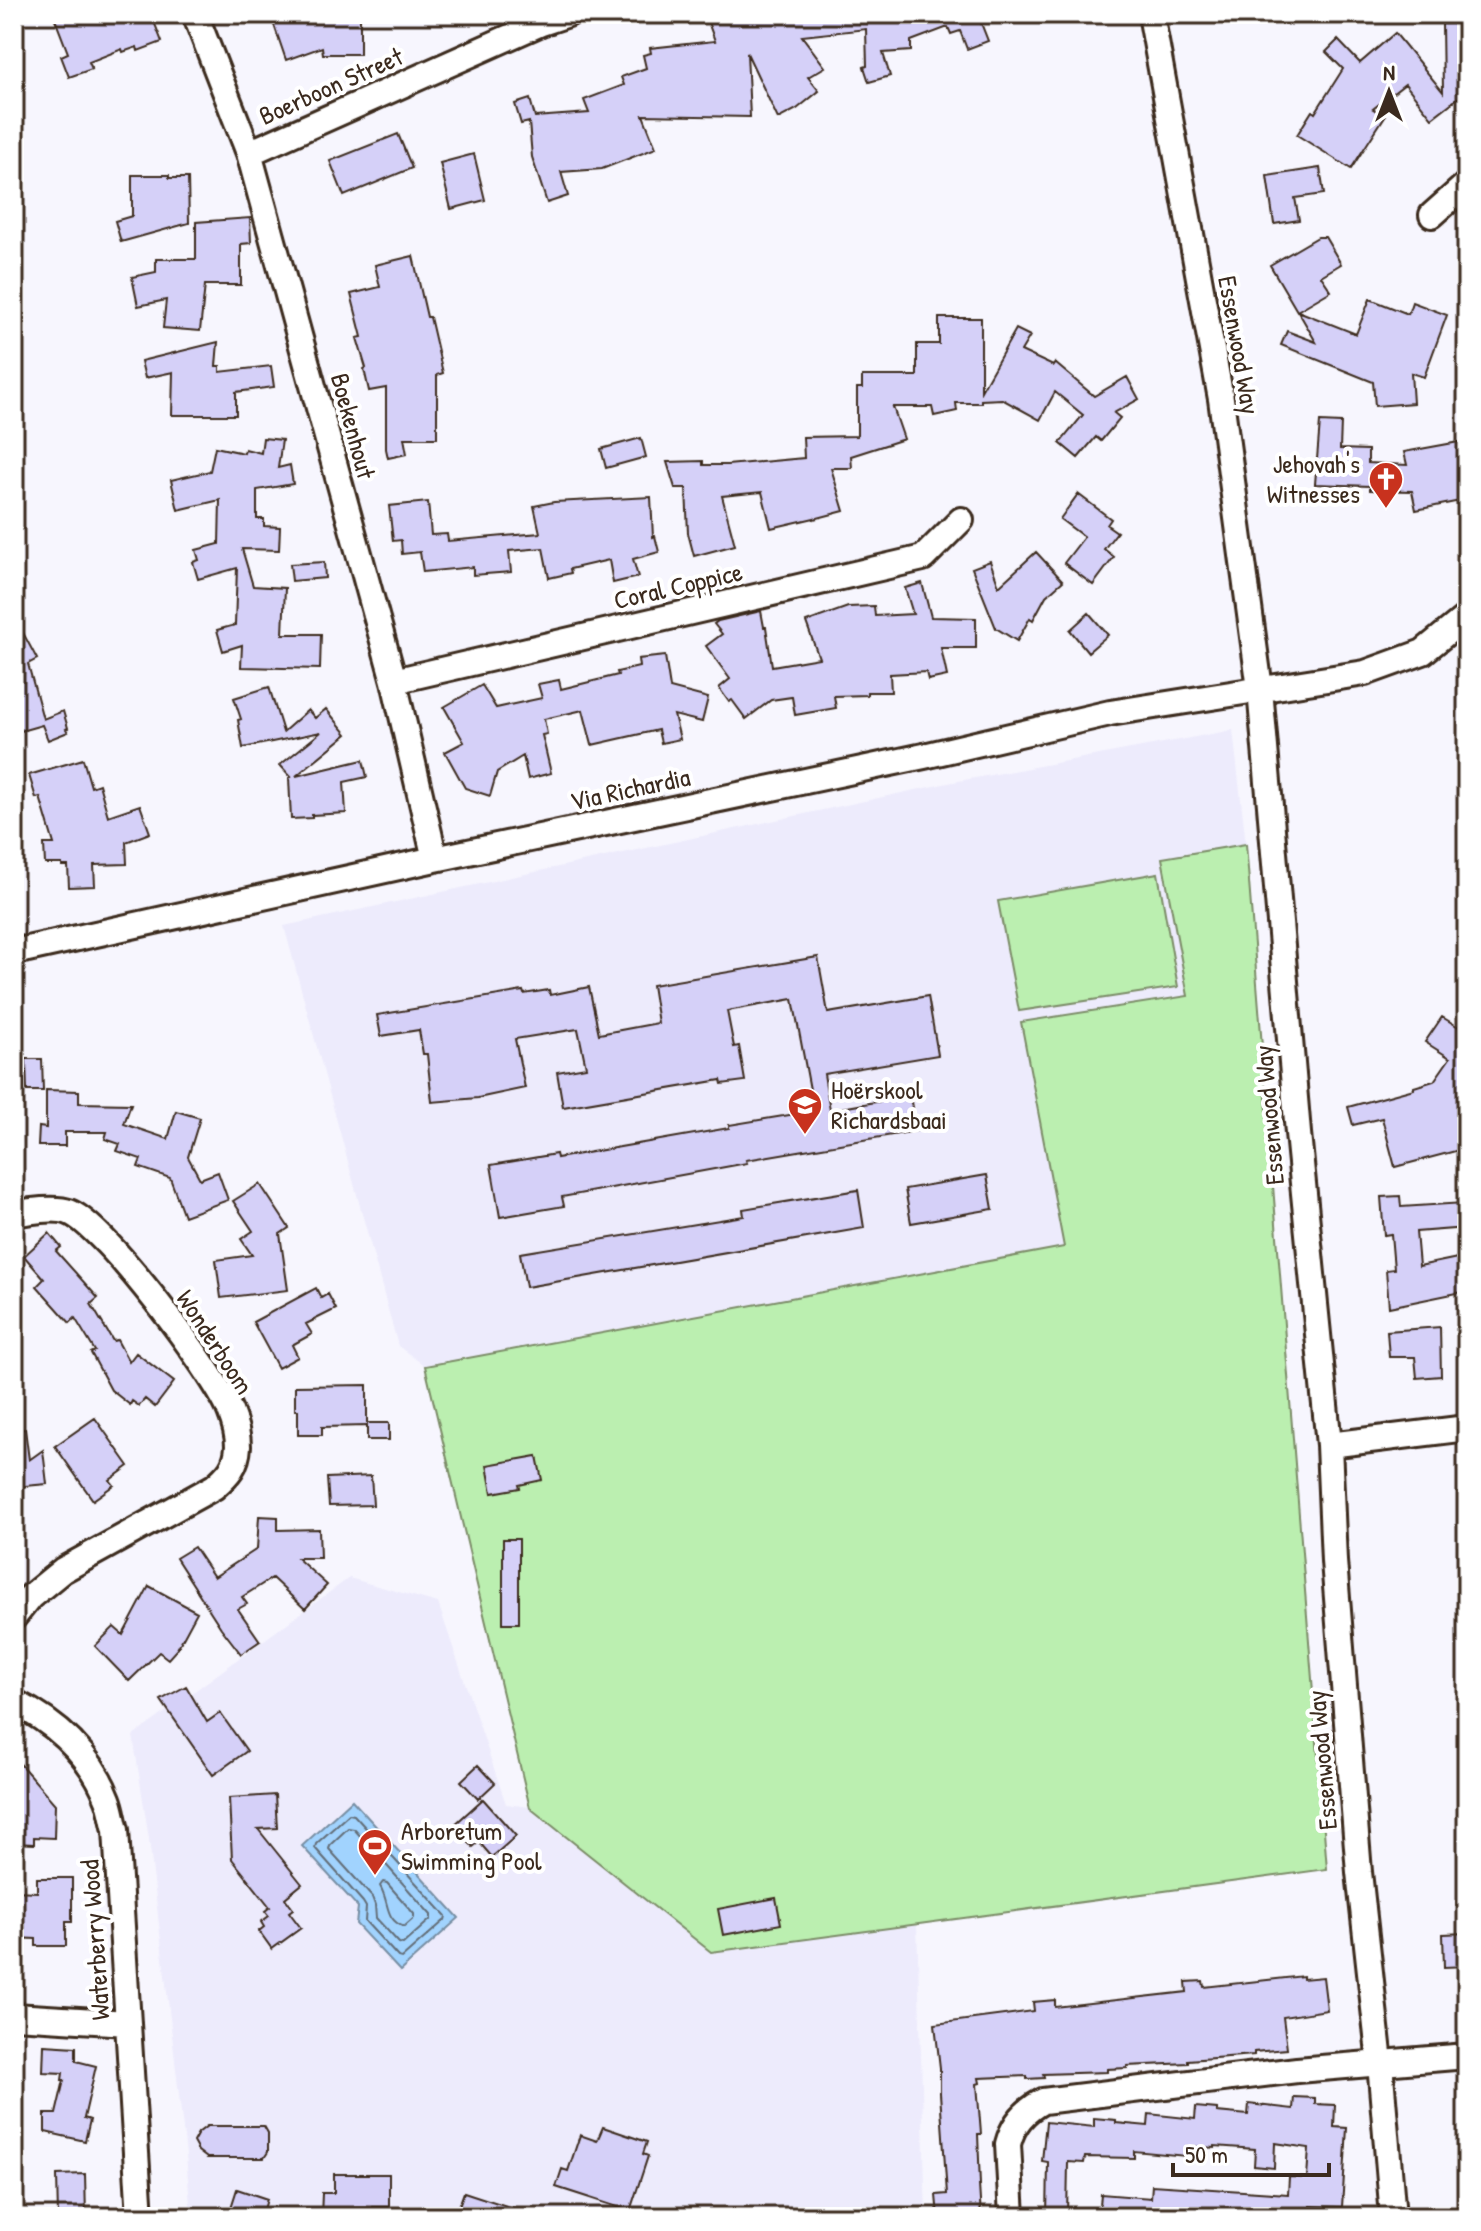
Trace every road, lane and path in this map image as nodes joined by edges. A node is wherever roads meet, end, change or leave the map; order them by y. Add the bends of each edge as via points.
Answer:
1 (195, 14) edge
2 (568, 14) edge
3 (1151, 14) edge
4 (539, 19) edge
5 (249, 153) junction
6 (1467, 184) edge
7 (1432, 215) dead end
8 (961, 520) dead end
9 (1467, 616) edge
10 (394, 681) junction
11 (1260, 689) junction
12 (435, 859) junction
13 (14, 952) edge
14 (14, 1214) edge
15 (1467, 1428) edge
16 (1329, 1445) junction
17 (14, 1617) edge
18 (14, 1702) edge
19 (14, 2016) edge
20 (128, 2023) junction
21 (1467, 2056) edge
22 (1380, 2063) junction
23 (140, 2217) edge
24 (1012, 2217) edge
25 (1393, 2217) edge

1 - 5 street, Boekenhout
2 - 4 street, Boerboon Street
3 - 11 street, Essenwood Way via 1221,399
4 - 5 street, Boerboon Street
5 - 10 street, Boekenhout
6 - 7 street
8 - 10 street, Coral Coppice via 923,558
9 - 11 street, Via Richardia via 1423,652 1365,673
10 - 12 street, Boekenhout
11 - 12 street, Via Richardia via 1110,713
11 - 16 street, Essenwood Way
12 - 13 street, Via Richardia
14 - 17 street, Wonderboom via 68,1211 91,1228 189,1345 230,1411 238,1444 234,1467 214,1487 63,1570
15 - 16 street
16 - 22 street, Essenwood Way via 1359,1872
18 - 20 street, Waterberry Wood via 76,1746 109,1799 116,1830
19 - 20 street
20 - 23 street, Waterberry Wood
21 - 22 street
22 - 24 street via 1043,2101 1025,2112 1008,2144
22 - 25 street, Essenwood Way

